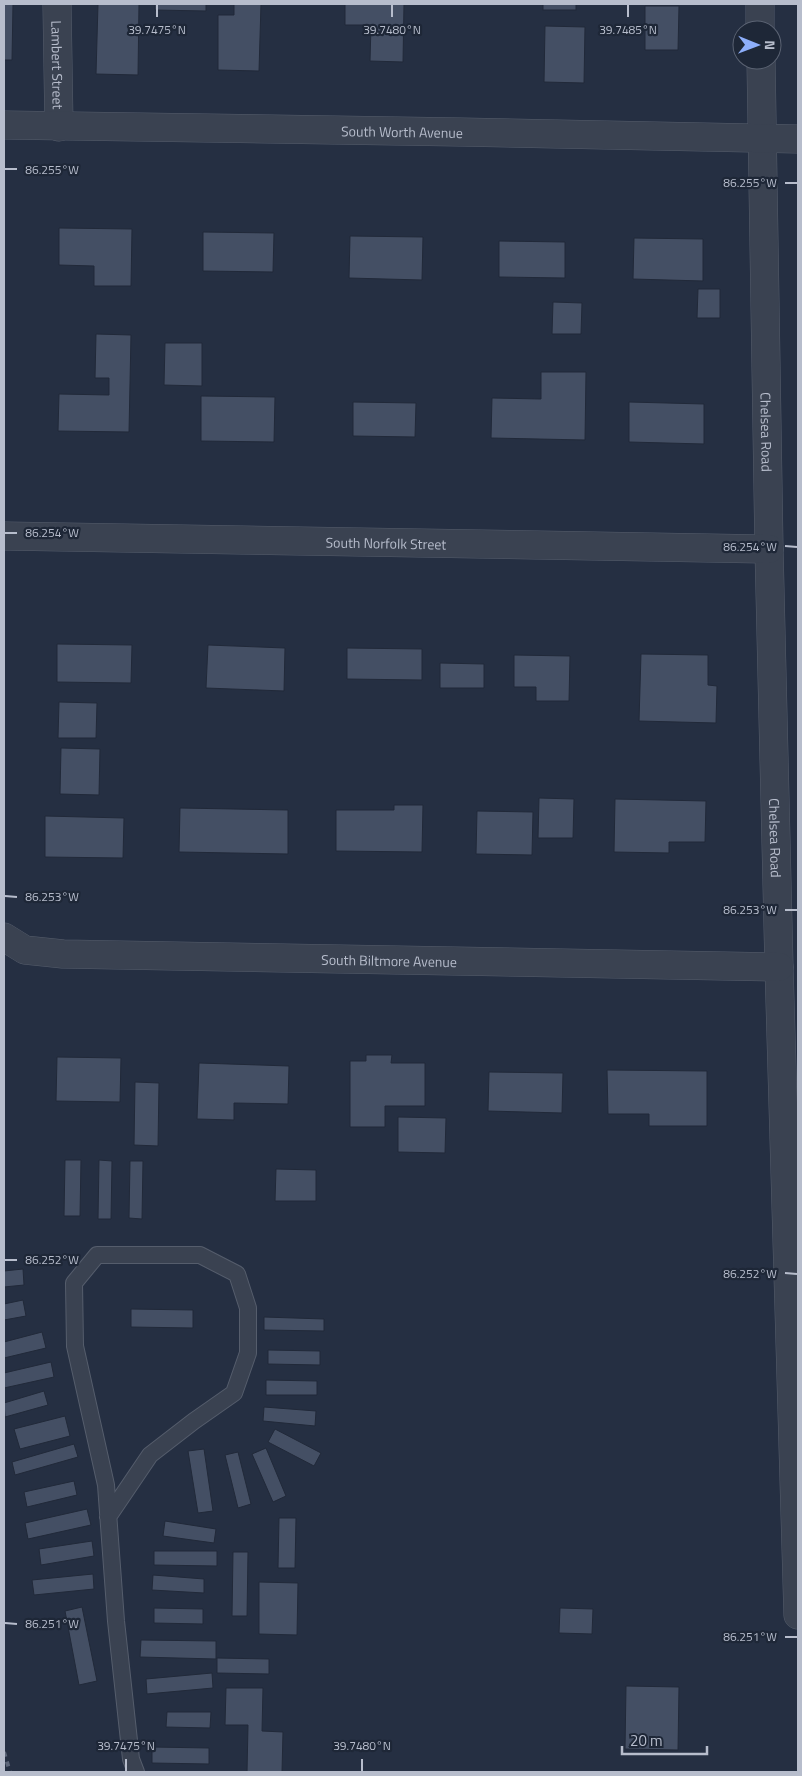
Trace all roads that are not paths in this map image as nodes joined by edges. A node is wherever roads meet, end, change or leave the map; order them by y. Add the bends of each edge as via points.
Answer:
1 (57, 4) edge
2 (760, 4) edge
3 (760, 20) edge
4 (761, 70) edge
5 (4, 125) edge
6 (59, 126) junction
7 (762, 138) junction
8 (798, 139) edge
9 (4, 536) edge
10 (769, 549) junction
11 (4, 937) edge
12 (779, 967) junction
13 (797, 1475) edge
14 (108, 1517) junction
15 (798, 1615) edge
16 (136, 1772) edge

1 - 6 street, Lambert Street
2 - 3 street
4 - 7 street, Chelsea Road
5 - 6 street, South Worth Avenue
6 - 7 street, South Worth Avenue
7 - 8 street, South Worth Avenue
7 - 10 street, Chelsea Road
9 - 10 street, South Norfolk Street
10 - 12 street, Chelsea Road
11 - 12 street, South Biltmore Avenue via 25,950 63,954
12 - 13 street, Chelsea Road
13 - 15 street, Chelsea Road
14 - 14 lane via 106,1485 75,1346 74,1283 96,1255 200,1255 237,1274 248,1308 246,1361 234,1392 150,1456
14 - 16 lane via 131,1759

